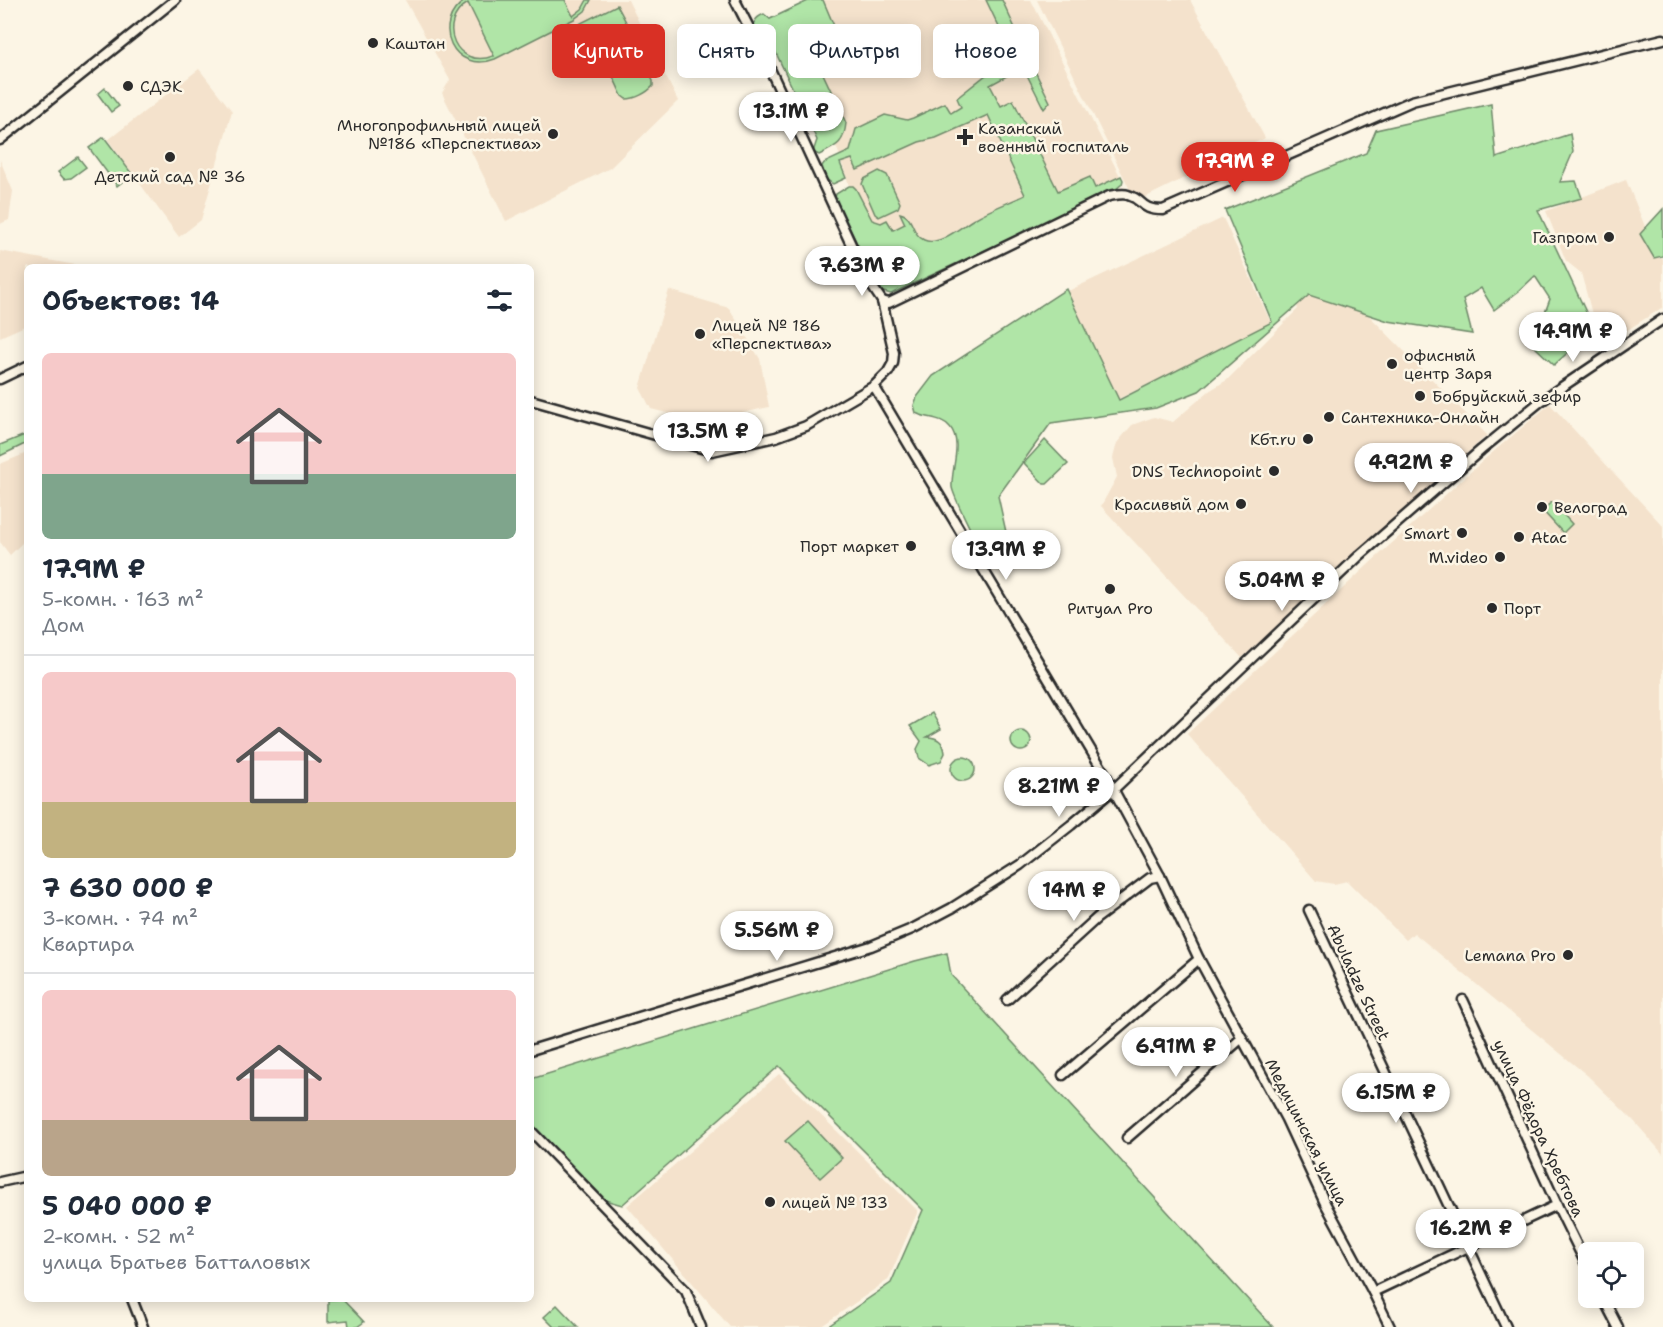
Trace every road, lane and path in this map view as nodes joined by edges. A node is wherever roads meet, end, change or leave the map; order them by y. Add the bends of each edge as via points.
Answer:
1 (176, 0) edge
2 (735, 0) edge
3 (1663, 39) edge
4 (0, 140) edge
5 (882, 301) junction
6 (1663, 319) edge
7 (24, 367) edge
8 (0, 379) edge
9 (874, 386) junction
10 (534, 401) edge
11 (1113, 790) junction
12 (1160, 876) junction
13 (1309, 910) dead end
14 (1199, 958) junction
15 (1007, 1000) dead end
16 (1463, 1000) dead end
17 (1242, 1038) junction
18 (534, 1049) edge
19 (1063, 1076) dead end
20 (534, 1134) edge
21 (1127, 1138) dead end
22 (24, 1177) edge
23 (0, 1182) edge
24 (1557, 1205) junction
25 (1468, 1247) junction
26 (1578, 1248) edge
27 (1373, 1292) junction
28 (133, 1302) edge
29 (1608, 1308) edge
30 (143, 1327) edge
31 (701, 1327) edge
32 (1390, 1327) edge
33 (1506, 1327) edge
34 (1618, 1327) edge

1 - 4 street
2 - 5 street via 866,277
3 - 5 street via 1412,101 1163,210 1144,207 1127,194 1109,196 889,303
5 - 9 street via 894,353 888,372
6 - 11 street via 1550,394 1480,450 1358,557
7 - 8 street
9 - 10 street via 806,426 712,451
9 - 11 street, Медицинская улица
11 - 12 street, Медицинская улица
11 - 18 street via 1020,865 912,929 872,946
12 - 14 street, Медицинская улица
12 - 15 street via 1150,878 1097,918
13 - 25 street, Abuladze Street
14 - 17 street, Медицинская улица
14 - 19 street
16 - 24 street, улица Фёдора Хребтова
17 - 21 street
17 - 27 street, Медицинская улица
20 - 31 street via 686,1292
22 - 23 street
24 - 25 street
24 - 26 street, улица Фёдора Хребтова
25 - 27 street
25 - 33 street, Abuladze Street
27 - 32 street, Медицинская улица
28 - 30 street
29 - 34 street

